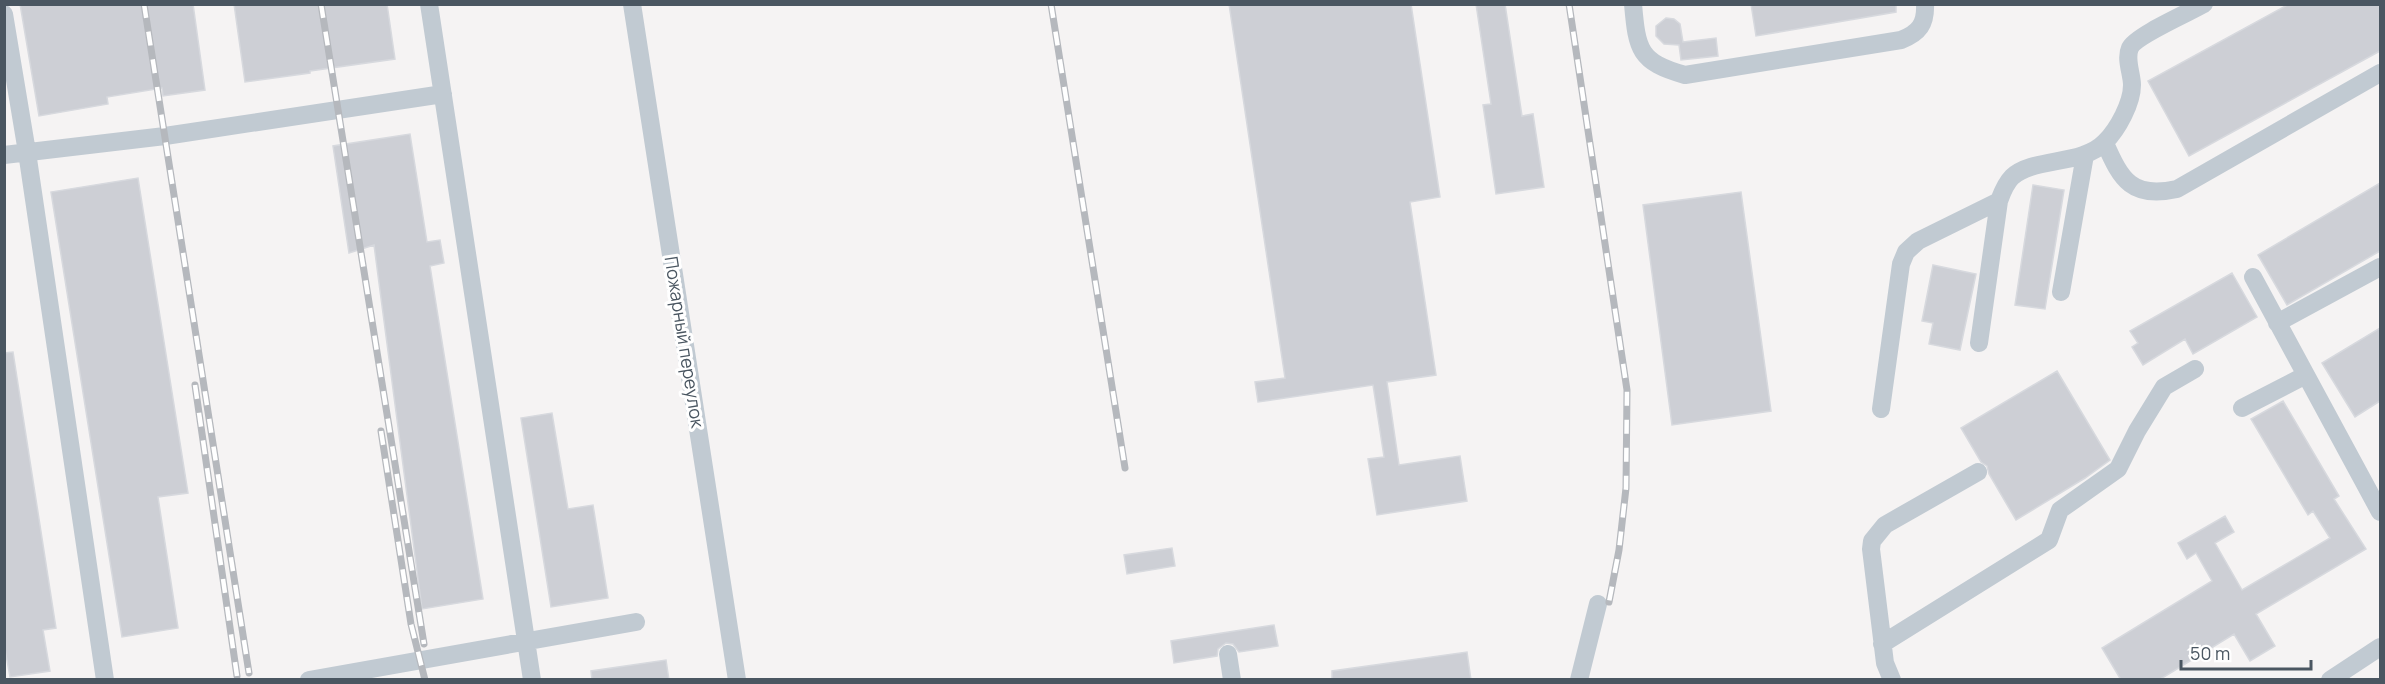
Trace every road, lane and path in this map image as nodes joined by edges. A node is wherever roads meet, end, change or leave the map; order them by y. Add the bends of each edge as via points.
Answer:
1 (429, 4) edge
2 (632, 4) edge
3 (1633, 4) edge
4 (1925, 4) edge
5 (2204, 4) edge
6 (4, 14) edge
7 (2380, 73) edge
8 (443, 94) junction
9 (2105, 143) junction
10 (27, 152) junction
11 (4, 155) edge
12 (2085, 155) junction
13 (1999, 201) junction
14 (2380, 267) edge
15 (2253, 277) dead end
16 (2061, 292) dead end
17 (2277, 322) junction
18 (1980, 343) dead end
19 (2195, 369) dead end
20 (2306, 375) junction
21 (2242, 408) dead end
22 (1881, 410) dead end
23 (1978, 472) dead end
24 (2380, 512) edge
25 (1598, 604) dead end
26 (636, 622) dead end
27 (526, 642) junction
28 (1882, 644) junction
29 (2380, 647) edge
30 (1228, 654) dead end
31 (105, 680) edge
32 (309, 680) edge
33 (532, 680) edge
34 (737, 680) edge
35 (1232, 680) edge
36 (1579, 680) edge
37 (1892, 680) edge
38 (2330, 680) edge

1 - 8 street
2 - 34 street, Пожарный переулок
3 - 4 street via 1637,40 1648,60 1685,75 1901,40 1920,29 1925,20
5 - 9 street via 2141,37 2130,48 2131,94
6 - 10 street
7 - 9 street via 2177,189 2150,191 2126,182
8 - 10 street via 165,136
8 - 27 street
9 - 12 street
10 - 11 street
10 - 31 street
12 - 13 street via 2026,169 2006,184
12 - 16 street
13 - 18 street
13 - 22 street via 1918,241 1906,252 1901,264
14 - 17 street
15 - 17 street
17 - 20 street
19 - 28 street via 2164,387 2118,469 2060,510 2049,540
20 - 21 street
20 - 24 street
23 - 28 street via 1885,525 1872,541
25 - 36 street
26 - 27 street
27 - 32 street
27 - 33 street
28 - 37 street
29 - 38 street
30 - 35 street

